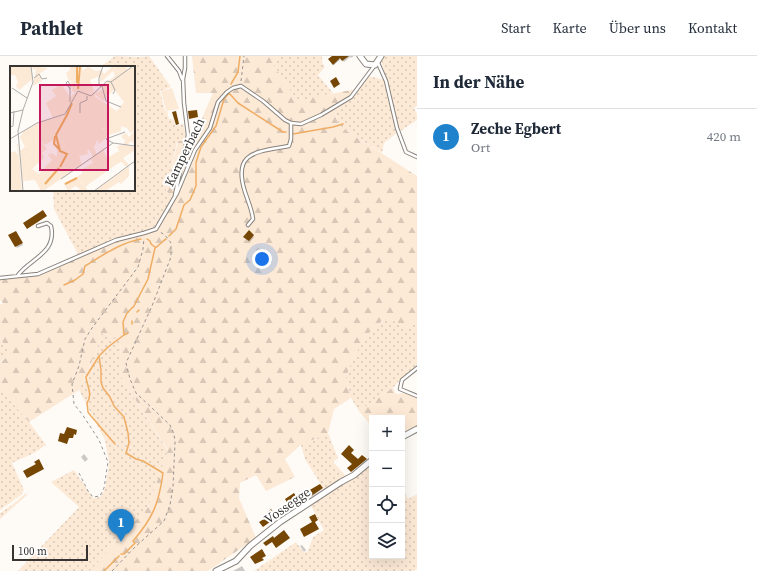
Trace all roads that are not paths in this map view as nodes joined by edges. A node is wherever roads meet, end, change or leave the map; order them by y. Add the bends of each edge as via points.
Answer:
1 (167, 56) edge
2 (185, 56) edge
3 (360, 56) edge
4 (381, 56) edge
5 (377, 64) junction
6 (183, 79) junction
7 (291, 123) junction
8 (417, 157) edge
9 (175, 195) junction
10 (248, 225) dead end
11 (38, 226) dead end
12 (18, 275) junction
13 (0, 278) edge
14 (417, 368) edge
15 (417, 396) edge
16 (417, 429) edge
17 (405, 435) edge
18 (369, 462) edge
19 (216, 571) edge

1 - 6 lane
2 - 6 lane
3 - 5 street via 366,64
4 - 5 street
5 - 7 lane via 349,100 301,124
5 - 8 lane via 386,81 397,128 406,152
6 - 9 lane via 188,135
7 - 9 lane, Kamperbach via 241,86 233,88 218,102 210,128 194,150 184,180
7 - 10 lane via 289,146 252,155 242,165 242,180 253,219
9 - 12 lane, Kamperbach via 156,229 116,240 38,274
11 - 12 lane via 46,223 51,226 52,238 39,258 22,269
12 - 13 lane
14 - 15 lane via 402,380 400,389
16 - 17 street
18 - 19 street, Vossegge via 354,475 280,522 236,561

